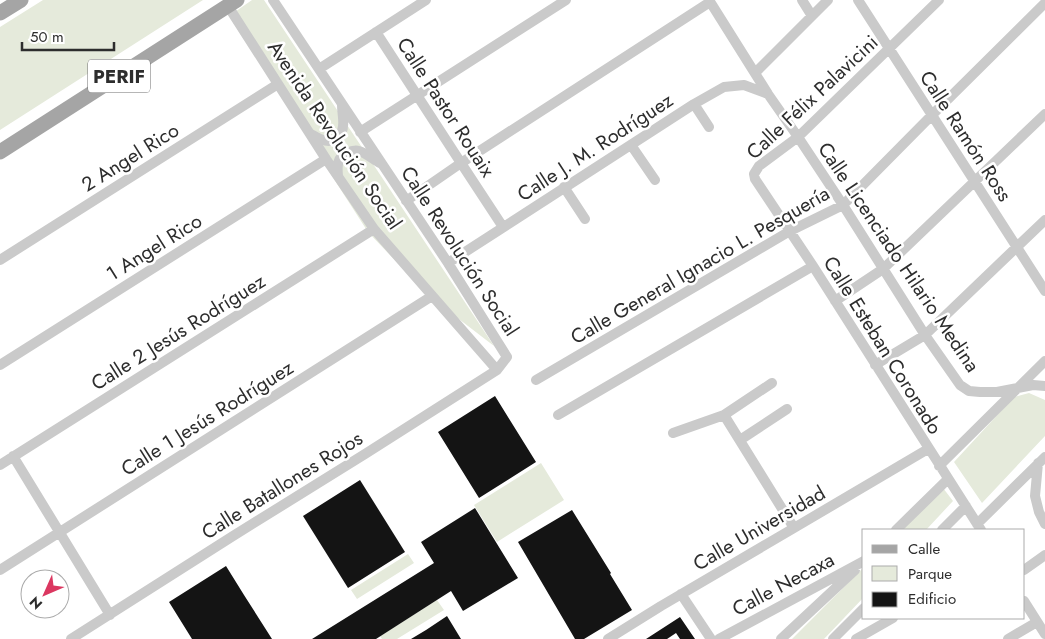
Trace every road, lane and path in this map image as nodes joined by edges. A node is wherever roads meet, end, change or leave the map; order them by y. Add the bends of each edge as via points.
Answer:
1 (21, 0) edge
2 (273, 0) edge
3 (426, 0) edge
4 (566, 0) edge
5 (802, 0) edge
6 (828, 0) edge
7 (858, 0) edge
8 (939, 0) edge
9 (710, 1) edge
10 (233, 3) edge
11 (1045, 3) edge
12 (0, 13) edge
13 (812, 16) junction
14 (376, 32) junction
15 (889, 48) junction
16 (319, 69) junction
17 (754, 72) junction
18 (278, 84) junction
19 (768, 94) junction
20 (417, 95) junction
21 (342, 104) junction
22 (694, 104) junction
23 (932, 114) junction
24 (1045, 114) edge
25 (709, 127) dead end
26 (360, 132) junction
27 (310, 134) junction
28 (798, 136) junction
29 (631, 145) junction
30 (0, 152) edge
31 (326, 159) junction
32 (461, 163) junction
33 (383, 165) junction
34 (338, 176) junction
35 (755, 179) joint
36 (655, 180) dead end
37 (976, 182) junction
38 (564, 187) junction
39 (406, 201) junction
40 (843, 205) junction
41 (585, 219) dead end
42 (1045, 220) edge
43 (503, 226) junction
44 (374, 229) junction
45 (790, 231) junction
46 (1016, 248) junction
47 (0, 260) edge
48 (448, 263) junction
49 (813, 266) junction
50 (883, 270) junction
51 (1045, 291) edge
52 (432, 296) junction
53 (835, 301) junction
54 (925, 335) junction
55 (507, 357) joint
56 (1045, 361) edge
57 (0, 365) edge
58 (875, 365) junction
59 (497, 370) junction
60 (536, 380) dead end
61 (772, 383) dead end
62 (1045, 386) edge
63 (1018, 388) junction
64 (787, 409) dead end
65 (558, 415) dead end
66 (724, 415) junction
67 (673, 433) dead end
68 (740, 440) junction
69 (928, 449) junction
70 (14, 456) junction
71 (1042, 460) edge
72 (0, 464) edge
73 (939, 466) junction
74 (948, 479) junction
75 (966, 506) junction
76 (1045, 524) edge
77 (979, 527) edge
78 (794, 528) junction
79 (897, 529) edge
80 (943, 529) edge
81 (59, 532) junction
82 (1045, 555) edge
83 (862, 562) edge
84 (862, 563) edge
85 (1025, 569) edge
86 (0, 570) edge
87 (681, 594) junction
88 (1025, 602) edge
89 (862, 610) edge
90 (110, 615) junction
91 (891, 619) edge
92 (1037, 622) junction
93 (1045, 634) edge
94 (71, 639) edge
95 (608, 639) edge
96 (711, 639) edge
97 (719, 639) edge
98 (781, 639) edge
99 (833, 639) edge
100 (856, 639) edge
101 (1008, 639) edge

1 - 12 main road
2 - 16 street, Calle Revolución Social
3 - 14 street
4 - 20 street
5 - 13 street
6 - 13 street
7 - 15 street, Calle Ramón Ross
8 - 15 street, Calle Félix Palavicini
9 - 17 street, Calle Licenciado Hilario Medina
9 - 32 street
10 - 18 street, Avenida Revolución Social
10 - 30 main road, PERIF
11 - 23 street, Calle General Ignacio L. Pesquería
13 - 17 street
14 - 16 street
14 - 20 street, Calle Pastor Rouaix
15 - 23 street, Calle Ramón Ross
15 - 28 street, Calle Félix Palavicini
16 - 21 street, Calle Revolución Social
17 - 19 street, Calle Licenciado Hilario Medina
18 - 27 street, Avenida Revolución Social
18 - 47 street, 2 Angel Rico
19 - 22 street, Calle J. M. Rodríguez via 744,85 724,87
19 - 28 street, Calle Licenciado Hilario Medina
20 - 26 street
20 - 32 street, Calle Pastor Rouaix
21 - 26 street, Calle Revolución Social
21 - 27 street via 344,127 335,140 329,142
22 - 25 street
22 - 29 street, Calle J. M. Rodríguez
23 - 37 street, Calle Ramón Ross
23 - 40 street, Calle General Ignacio L. Pesquería
24 - 37 street
26 - 33 street, Calle Revolución Social
27 - 31 street, Avenida Revolución Social
28 - 35 street, Calle Félix Palavicini via 759,166
28 - 40 street, Calle Licenciado Hilario Medina
29 - 36 street
29 - 38 street, Calle J. M. Rodríguez
31 - 34 street, Avenida Revolución Social
31 - 57 street, 1 Angel Rico
32 - 39 street
32 - 43 street, Calle Pastor Rouaix
33 - 34 street, Calle Revolución Social via 359,151 352,151 339,160
33 - 39 street, Calle Revolución Social
34 - 44 street, Avenida Revolución Social
35 - 45 street, Calle Esteban Coronado
37 - 46 street, Calle Ramón Ross
37 - 50 street
38 - 41 street
38 - 43 street, Calle J. M. Rodríguez
39 - 48 street, Calle Revolución Social
40 - 45 street, Calle General Ignacio L. Pesquería
40 - 50 street, Calle Licenciado Hilario Medina
42 - 46 street
43 - 48 street, Calle J. M. Rodríguez
44 - 52 street, Avenida Revolución Social
44 - 70 street, Calle 2 Jesús Rodríguez
45 - 49 street, Calle Esteban Coronado
45 - 60 street, Calle General Ignacio L. Pesquería
46 - 51 street, Calle Ramón Ross
46 - 54 street
48 - 55 street, Calle Revolución Social
49 - 53 street, Calle Esteban Coronado
49 - 65 street
50 - 53 street
50 - 54 street, Calle Licenciado Hilario Medina
52 - 59 street, Avenida Revolución Social
52 - 81 street, Calle 1 Jesús Rodríguez
53 - 58 street, Calle Esteban Coronado
54 - 58 street
54 - 63 street, Calle Licenciado Hilario Medina via 960,385 969,391 997,392
55 - 59 street, Calle Batallones Rojos
56 - 63 street
58 - 69 street, Calle Esteban Coronado
59 - 90 street, Calle Batallones Rojos
61 - 66 street
62 - 63 street via 1033,384
63 - 73 street
64 - 68 street
66 - 67 street
66 - 68 street
68 - 78 street
69 - 73 street, Calle Esteban Coronado
69 - 78 street, Calle Universidad
70 - 72 street, Calle 2 Jesús Rodríguez
70 - 81 street
71 - 76 street via 1035,496
71 - 77 street
73 - 74 street, Calle Esteban Coronado
74 - 75 street, Calle Esteban Coronado
74 - 79 street
75 - 77 street, Calle Esteban Coronado
75 - 80 street
78 - 87 street, Calle Universidad
81 - 86 street, Calle 1 Jesús Rodríguez
81 - 90 street
82 - 85 street
83 - 97 street, Calle Necaxa
84 - 98 street, Calle Necaxa
87 - 95 street, Calle Universidad
87 - 96 street
88 - 92 street
89 - 99 street
90 - 94 street, Calle Batallones Rojos
91 - 100 street
92 - 93 street
92 - 101 street

